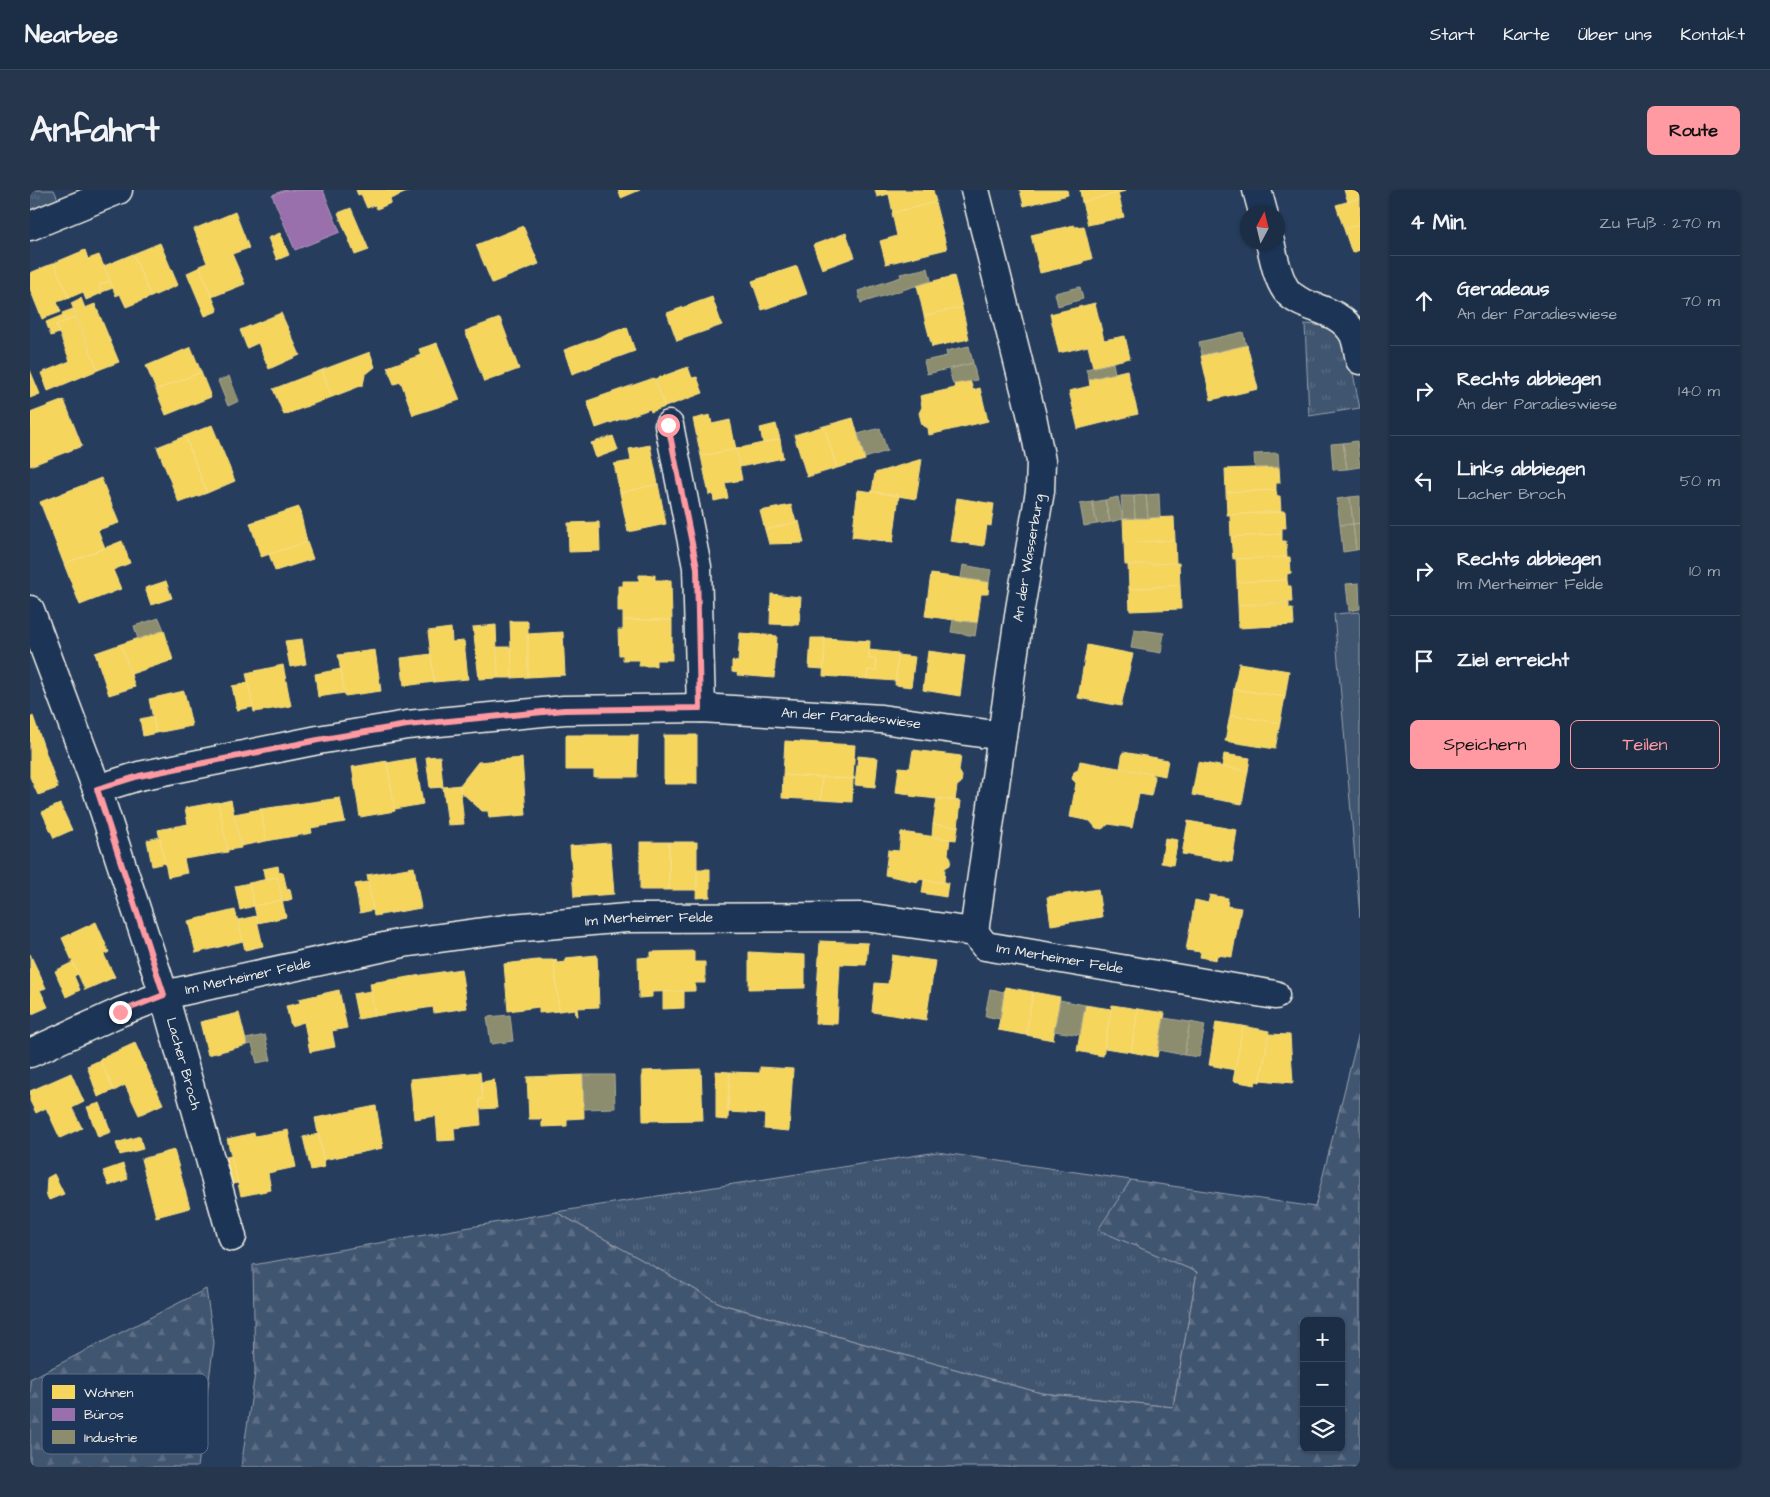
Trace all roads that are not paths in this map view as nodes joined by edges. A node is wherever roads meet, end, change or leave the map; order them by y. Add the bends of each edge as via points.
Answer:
1 (118, 190) edge
2 (976, 190) edge
3 (1257, 190) edge
4 (1261, 205) edge
5 (30, 226) edge
6 (1272, 250) edge
7 (1360, 360) edge
8 (668, 425) dead end
9 (30, 610) edge
10 (39, 662) edge
11 (700, 708) junction
12 (1002, 736) junction
13 (97, 789) junction
14 (974, 932) junction
15 (164, 995) junction
16 (1275, 995) dead end
17 (30, 1053) edge
18 (232, 1237) dead end

1 - 5 street
2 - 12 street, An der Wasserburg via 1041,461 1040,491
3 - 4 street
6 - 7 street via 1276,270 1287,291 1305,304 1333,312 1353,334
8 - 11 street via 697,568
9 - 10 street, Lacher Broch
10 - 13 street, Lacher Broch
11 - 12 street, An der Paradieswiese via 881,719
11 - 13 street, An der Paradieswiese via 564,710 407,725 139,776
12 - 14 street, An der Wasserburg
13 - 15 street, Lacher Broch
14 - 15 street, Im Merheimer Felde via 864,917 602,919 403,944
14 - 16 street, Im Merheimer Felde via 985,946
15 - 17 street, Im Merheimer Felde
15 - 18 street, Lacher Broch

